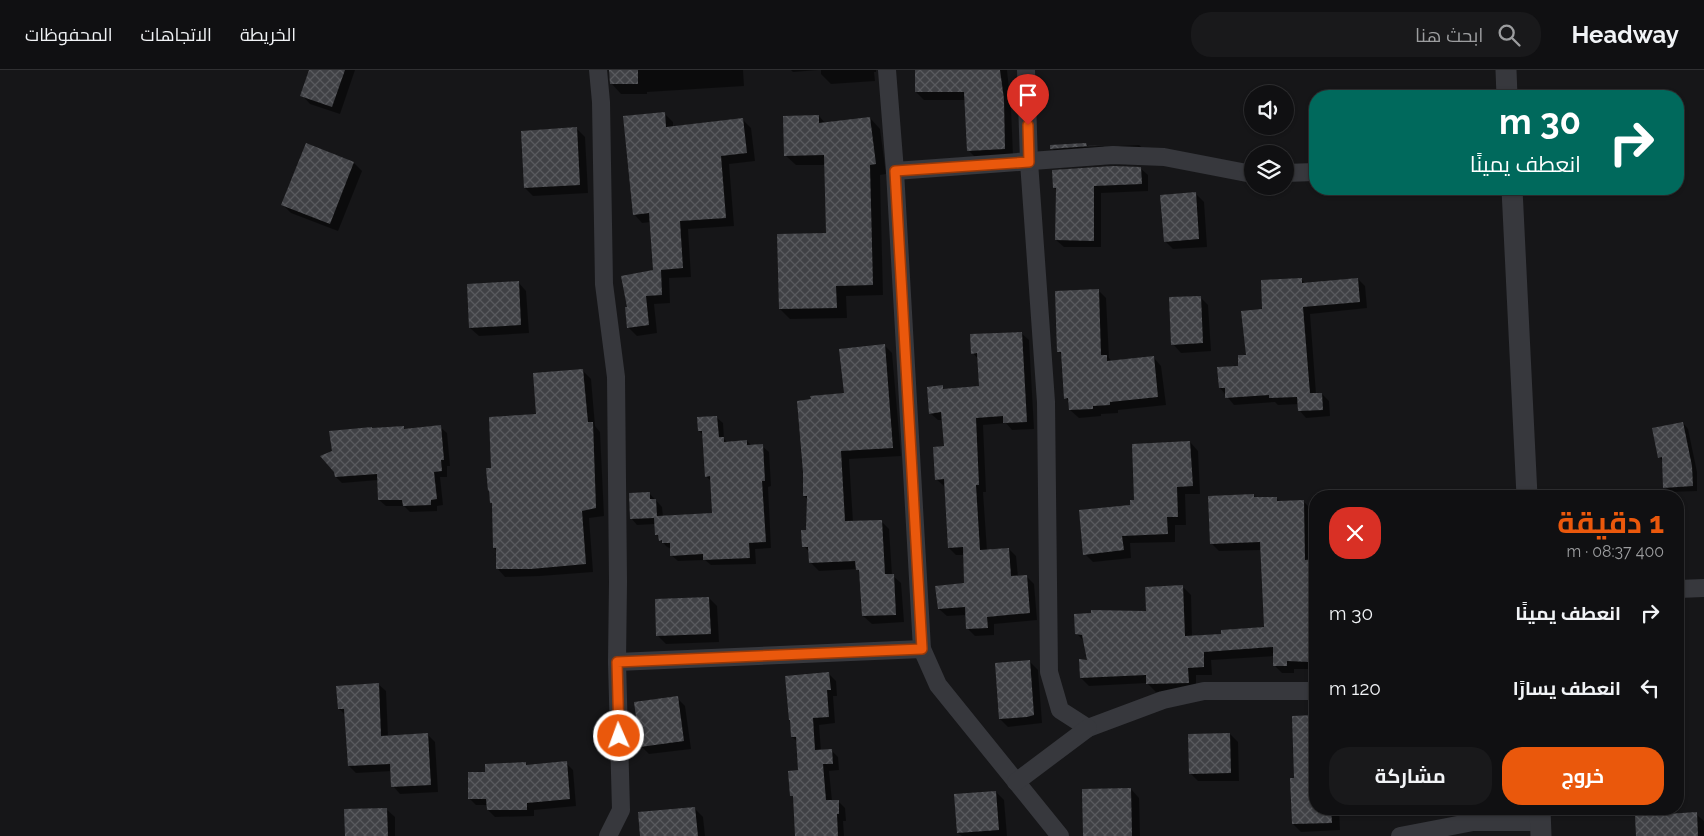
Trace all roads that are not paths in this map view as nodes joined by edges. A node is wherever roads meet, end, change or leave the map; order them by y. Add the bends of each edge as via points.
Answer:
1 (598, 70) edge
2 (887, 70) edge
3 (1026, 70) edge
4 (1506, 70) edge
5 (1508, 90) edge
6 (1029, 162) junction
7 (895, 171) junction
8 (1244, 172) edge
9 (1309, 172) edge
10 (1294, 173) edge
11 (1512, 195) edge
12 (1526, 490) edge
13 (1704, 588) edge
14 (1684, 589) edge
15 (922, 649) junction
16 (617, 662) junction
17 (1309, 691) edge
18 (1088, 728) junction
19 (1016, 782) junction
20 (1541, 822) edge
21 (608, 836) edge
22 (1060, 836) edge
23 (1400, 836) edge

1 - 16 street via 604,284 616,377
2 - 7 street
3 - 6 street
4 - 5 street
6 - 7 street
6 - 8 street via 1113,155 1164,157
6 - 18 street via 1046,402 1049,672 1060,710
7 - 15 street
9 - 10 street
11 - 12 street
13 - 14 street
15 - 16 street
15 - 19 street via 938,685
16 - 21 street via 621,810
17 - 18 street via 1204,691 1162,700
18 - 19 street
19 - 22 street
20 - 23 street via 1473,822

